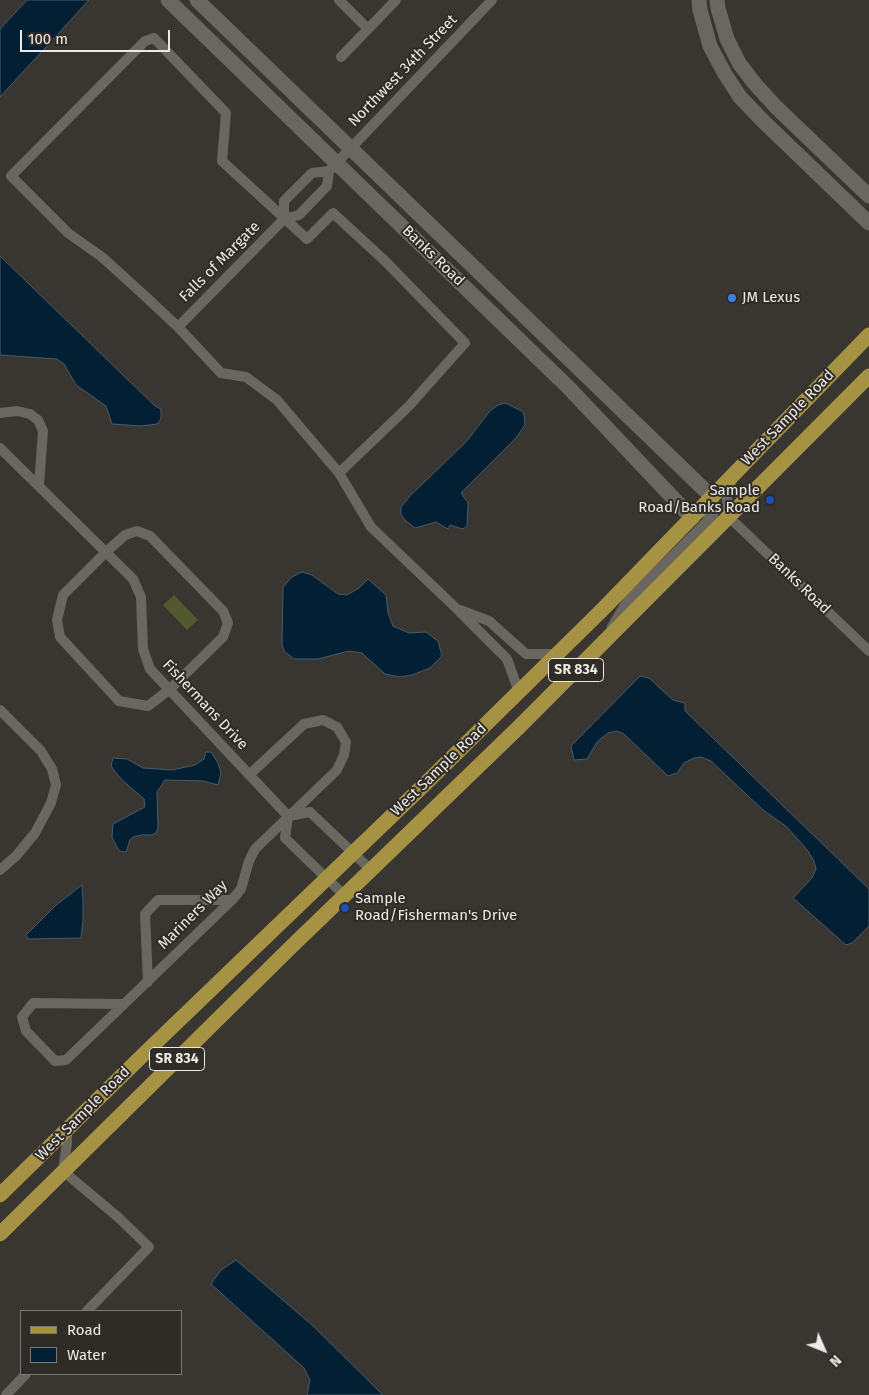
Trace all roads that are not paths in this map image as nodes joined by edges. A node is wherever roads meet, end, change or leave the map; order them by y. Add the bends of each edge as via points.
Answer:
1 (168, 0) edge
2 (197, 0) edge
3 (338, 0) edge
4 (396, 0) edge
5 (699, 0) edge
6 (717, 0) edge
7 (487, 1) edge
8 (368, 28) junction
9 (341, 57) dead end
10 (350, 149) junction
11 (333, 167) junction
12 (869, 196) edge
13 (284, 219) junction
14 (869, 224) edge
15 (178, 327) junction
16 (869, 335) edge
17 (869, 376) edge
18 (0, 413) edge
19 (0, 448) edge
20 (736, 471) junction
21 (339, 473) junction
22 (39, 486) junction
23 (712, 497) junction
24 (729, 517) junction
25 (692, 518) junction
26 (106, 552) junction
27 (456, 608) junction
28 (610, 635) junction
29 (869, 651) edge
30 (557, 654) junction
31 (169, 690) junction
32 (519, 692) junction
33 (0, 710) edge
34 (249, 775) junction
35 (288, 816) junction
36 (354, 854) junction
37 (0, 870) edge
38 (372, 870) junction
39 (327, 879) junction
40 (345, 896) junction
41 (232, 900) junction
42 (148, 982) junction
43 (124, 1004) junction
44 (67, 1128) junction
45 (63, 1171) junction
46 (0, 1196) edge
47 (0, 1234) edge
48 (88, 1310) edge
49 (25, 1375) edge
50 (6, 1395) edge

1 - 11 street, Banks Road
2 - 10 street, Banks Road
3 - 8 street
4 - 8 street
5 - 14 street via 710,46 740,97
6 - 12 street via 727,39 754,84
7 - 10 street, Northwest 34th Street
8 - 9 street
10 - 11 street, Northwest 34th Street
10 - 23 street, Banks Road
11 - 13 street, Falls of Margate via 327,186 299,214
11 - 13 street via 312,173 284,201
11 - 25 street, Banks Road via 568,387
13 - 15 street, Falls of Margate
13 - 15 street via 222,161 226,112 154,38 145,41 11,176 68,233 102,257
13 - 21 street via 307,239 333,213 465,342 410,406
15 - 21 street via 221,373 246,376 277,400
16 - 20 main road, West Sample Road / SR 834
17 - 24 main road, West Sample Road / SR 834
18 - 22 street via 17,411 38,420 43,431
19 - 22 street, Fishermans Drive
20 - 23 main road, West Sample Road / SR 834
20 - 24 street via 727,494
21 - 27 street via 371,527
22 - 26 street, Fishermans Drive
23 - 25 main road, West Sample Road / SR 834
23 - 28 street via 710,522 629,603
24 - 28 main road, West Sample Road / SR 834
24 - 29 street, Banks Road
25 - 30 main road, West Sample Road / SR 834
26 - 31 street, Fishermans Drive via 134,579 141,597 143,649 150,669
26 - 31 street via 63,595 57,620 60,637 119,701 148,706
26 - 31 street via 125,535 137,531 150,536 223,611 228,623 223,637
27 - 30 street via 489,621 526,654
27 - 32 street via 507,659
28 - 38 main road, West Sample Road / SR 834
30 - 32 main road, West Sample Road / SR 834
31 - 34 street, Fishermans Drive
32 - 36 main road, West Sample Road / SR 834
33 - 37 street via 40,751 52,769 56,785 51,803 35,833
34 - 35 street, Fishermans Drive
34 - 35 street, Mariners Way via 304,724 323,720 337,728 346,742 338,770
35 - 36 street via 310,812
35 - 39 street via 285,838
35 - 41 street, Mariners Way via 255,848 241,889
36 - 38 street
36 - 39 main road, West Sample Road / SR 834
38 - 40 main road, West Sample Road / SR 834
39 - 40 street
39 - 44 main road, West Sample Road / SR 834
40 - 45 main road, West Sample Road / SR 834
41 - 42 street, Mariners Way
41 - 42 street via 158,900 145,914
42 - 43 street, Mariners Way
43 - 43 street, Mariners Way via 33,1003 22,1017 26,1031 55,1061 66,1060
44 - 45 street
44 - 46 main road, West Sample Road / SR 834
45 - 47 main road, West Sample Road / SR 834
45 - 48 street via 149,1247
49 - 50 street

